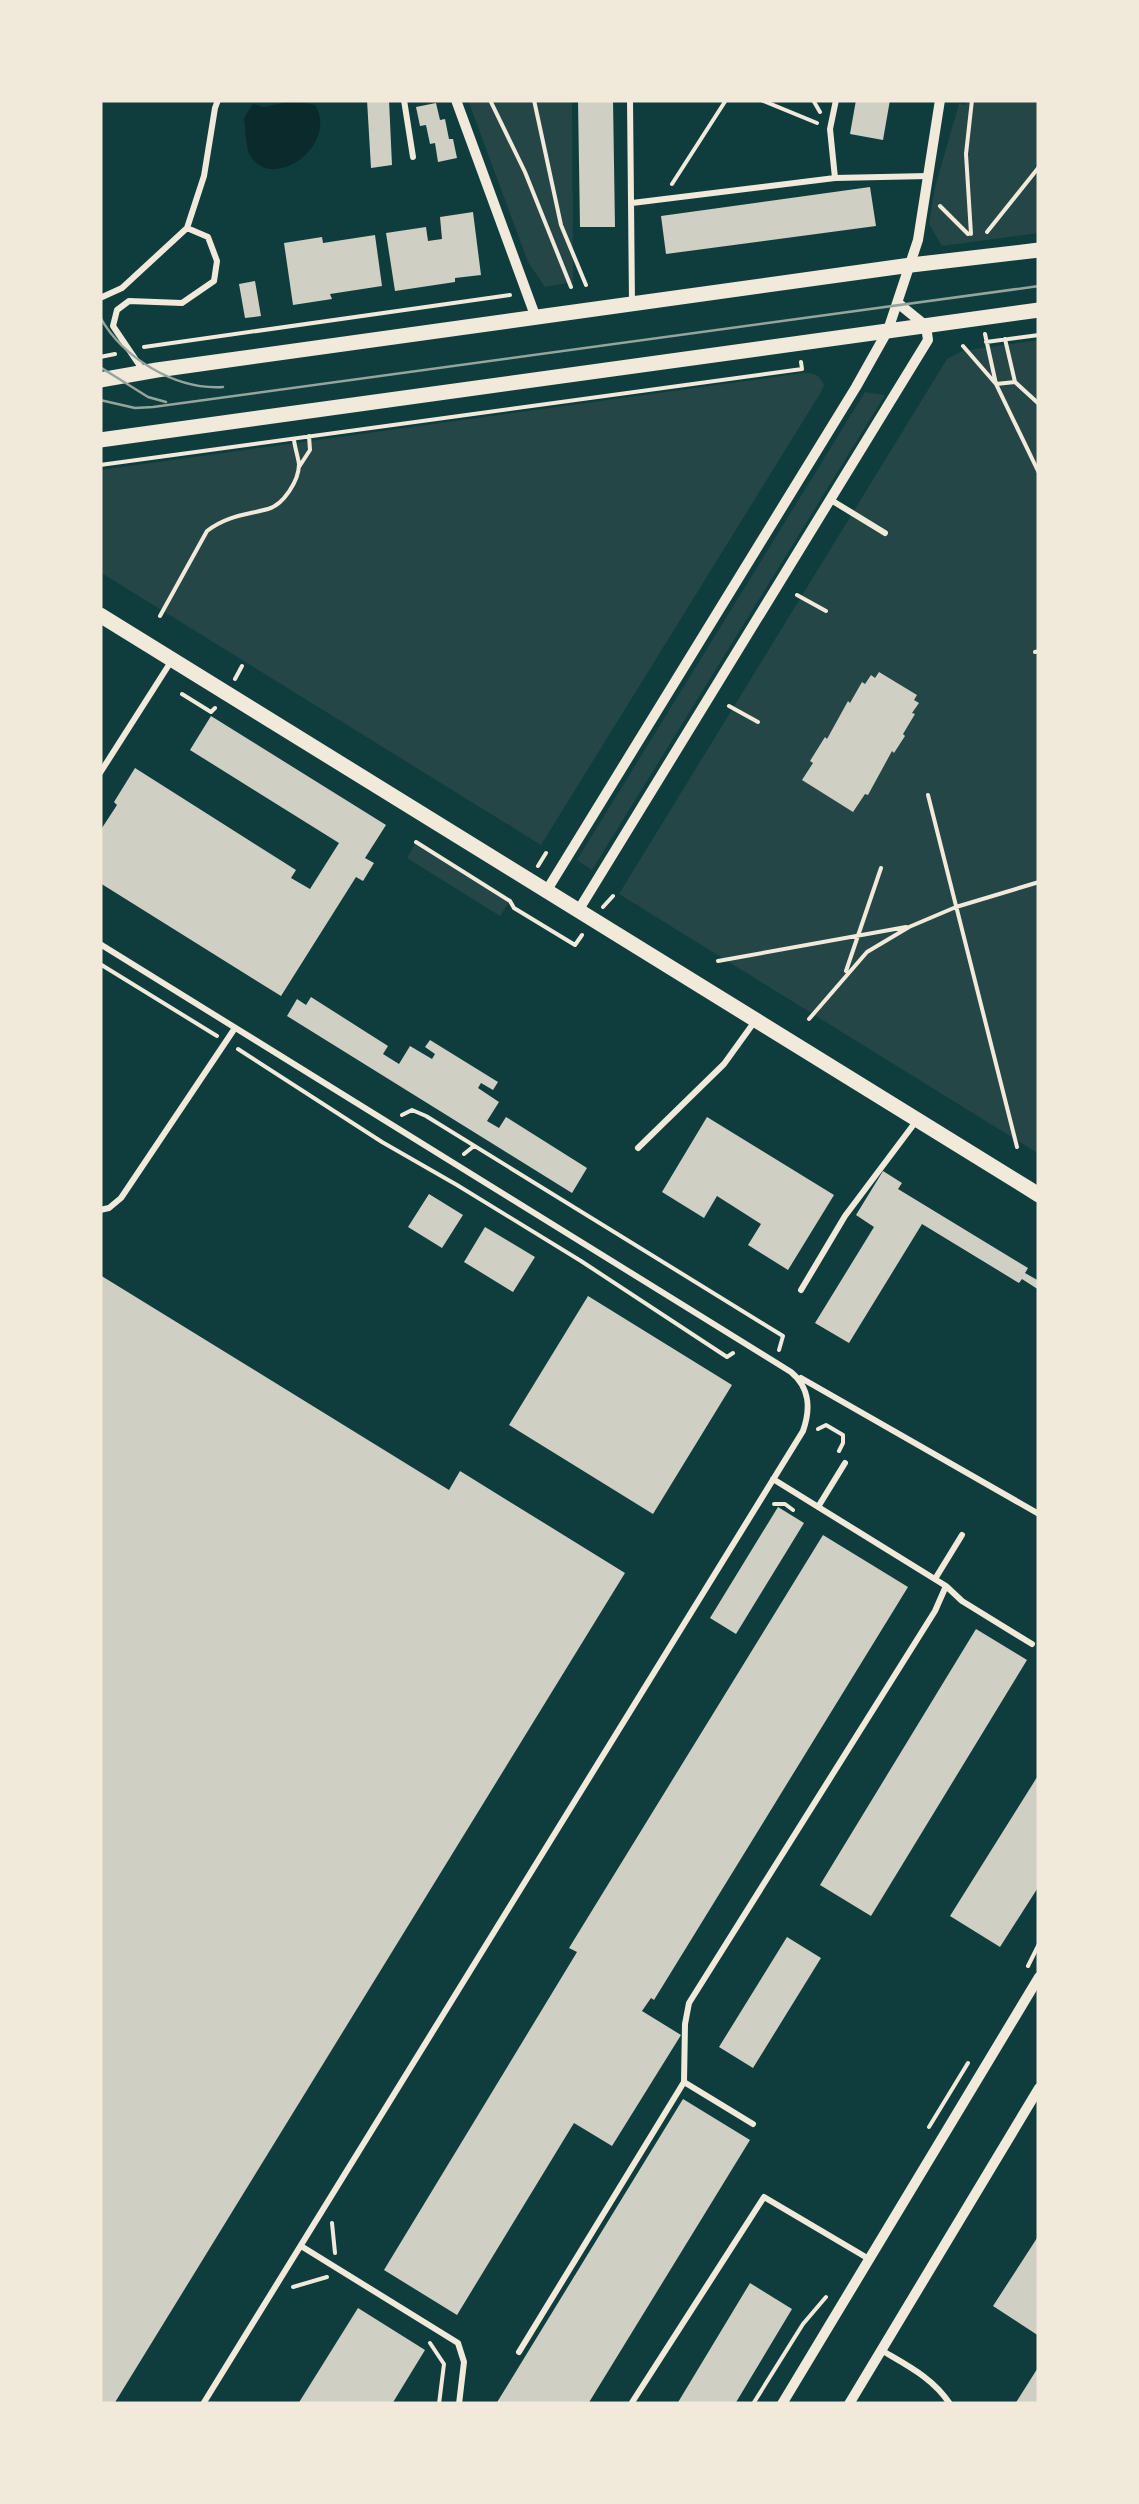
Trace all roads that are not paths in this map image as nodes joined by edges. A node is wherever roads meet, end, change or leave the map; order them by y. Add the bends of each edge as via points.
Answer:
1 (404, 100) edge
2 (456, 100) edge
3 (630, 100) edge
4 (836, 100) edge
5 (940, 100) edge
6 (215, 103) edge
7 (413, 158) dead end
8 (928, 176) junction
9 (835, 178) junction
10 (632, 204) junction
11 (187, 228) junction
12 (1039, 250) edge
13 (911, 265) junction
14 (100, 298) edge
15 (632, 304) junction
16 (898, 304) junction
17 (1039, 310) edge
18 (536, 318) junction
19 (926, 326) junction
20 (888, 330) junction
21 (145, 372) junction
22 (101, 378) edge
23 (100, 440) edge
24 (830, 499) junction
25 (885, 533) dead end
26 (100, 615) edge
27 (172, 659) junction
28 (100, 773) edge
29 (547, 890) junction
30 (578, 911) junction
31 (100, 944) edge
32 (756, 1020) junction
33 (235, 1028) junction
34 (917, 1120) junction
35 (638, 1148) dead end
36 (1039, 1195) edge
37 (100, 1210) edge
38 (802, 1290) dead end
39 (791, 1372) junction
40 (846, 1462) dead end
41 (773, 1479) junction
42 (818, 1507) junction
43 (1039, 1514) edge
44 (962, 1535) dead end
45 (934, 1580) junction
46 (946, 1586) junction
47 (1032, 1644) dead end
48 (1039, 1977) edge
49 (684, 2082) junction
50 (1039, 2088) edge
51 (754, 2124) dead end
52 (301, 2246) junction
53 (869, 2259) junction
54 (881, 2350) junction
55 (519, 2352) dead end
56 (203, 2404) edge
57 (459, 2404) edge
58 (631, 2404) edge
59 (782, 2404) edge
60 (849, 2404) edge
61 (950, 2404) edge

1 - 7 lane
2 - 18 street
3 - 10 lane
4 - 9 lane via 830,129
5 - 8 street
6 - 11 lane via 204,176
8 - 9 lane
8 - 13 street
9 - 10 lane
10 - 15 lane
11 - 14 lane via 122,288
11 - 21 lane via 208,237 217,261 214,280 182,302 129,301 117,310 113,326
12 - 13 street
13 - 15 street
13 - 16 street
15 - 18 street
16 - 19 street
16 - 20 street
17 - 19 street
18 - 21 street
19 - 20 street
19 - 24 street via 928,340
20 - 23 street
20 - 29 street
21 - 22 street
24 - 25 lane
24 - 30 street
26 - 27 street
27 - 28 lane
27 - 29 street
29 - 30 street
30 - 32 street
31 - 33 lane
32 - 34 street
32 - 35 lane via 724,1064
33 - 37 lane via 120,1198
33 - 39 lane
34 - 36 street
34 - 38 lane via 846,1216
39 - 41 lane via 807,1394 808,1418
39 - 43 lane
40 - 42 lane
41 - 42 lane
41 - 52 lane
42 - 45 lane
44 - 45 lane
45 - 46 lane
46 - 47 lane
46 - 49 lane via 689,2004
48 - 53 street
49 - 51 lane
49 - 55 lane
50 - 54 street
52 - 56 lane
52 - 57 lane via 452,2338 464,2362
53 - 58 lane via 764,2197
53 - 59 street
54 - 60 street
54 - 61 lane via 922,2373

